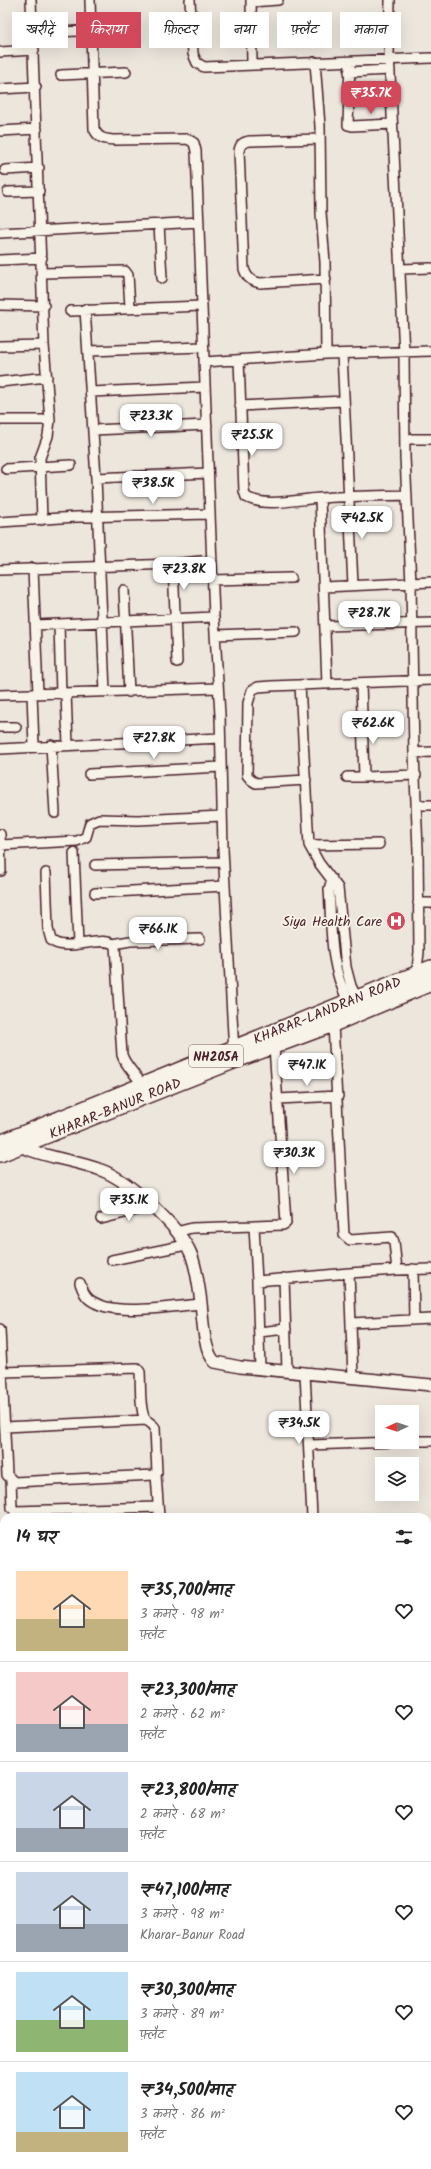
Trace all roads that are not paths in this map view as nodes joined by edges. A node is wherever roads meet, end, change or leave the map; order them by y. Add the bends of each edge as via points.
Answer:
1 (32, 0) edge
2 (90, 0) edge
3 (190, 0) edge
4 (278, 0) edge
5 (390, 0) edge
6 (251, 1) edge
7 (91, 12) edge
8 (92, 48) edge
9 (34, 50) junction
10 (0, 52) edge
11 (431, 58) edge
12 (315, 62) junction
13 (350, 62) junction
14 (252, 65) junction
15 (390, 65) junction
16 (126, 72) dead end
17 (349, 72) junction
18 (93, 73) junction
19 (61, 75) dead end
20 (36, 87) junction
21 (0, 89) edge
22 (392, 124) junction
23 (37, 129) junction
24 (0, 131) edge
25 (320, 139) junction
26 (38, 168) junction
27 (6, 170) dead end
28 (39, 191) junction
29 (8, 192) dead end
30 (199, 222) junction
31 (159, 224) junction
32 (40, 230) junction
33 (0, 233) edge
34 (42, 258) junction
35 (0, 260) edge
36 (431, 268) edge
37 (400, 269) junction
38 (43, 273) junction
39 (162, 278) dead end
40 (326, 279) junction
41 (0, 305) edge
42 (44, 306) junction
43 (202, 306) junction
44 (130, 307) junction
45 (85, 310) junction
46 (70, 311) dead end
47 (44, 345) junction
48 (0, 346) edge
49 (203, 347) junction
50 (88, 351) junction
51 (431, 351) edge
52 (404, 353) junction
53 (326, 354) junction
54 (342, 354) junction
55 (238, 360) junction
56 (204, 362) junction
57 (47, 377) junction
58 (0, 382) edge
59 (205, 387) junction
60 (91, 392) junction
61 (344, 401) junction
62 (240, 406) junction
63 (0, 420) edge
64 (50, 420) junction
65 (207, 425) junction
66 (93, 430) junction
67 (405, 439) junction
68 (431, 439) edge
69 (71, 465) dead end
70 (40, 466) junction
71 (6, 468) dead end
72 (208, 473) junction
73 (96, 478) junction
74 (407, 495) junction
75 (349, 497) junction
76 (320, 498) junction
77 (210, 514) junction
78 (96, 517) junction
79 (42, 520) junction
80 (0, 522) edge
81 (211, 560) junction
82 (173, 564) junction
83 (100, 566) junction
84 (33, 568) junction
85 (0, 570) edge
86 (291, 578) dead end
87 (212, 580) junction
88 (431, 582) edge
89 (411, 584) junction
90 (352, 585) junction
91 (324, 587) junction
92 (124, 590) dead end
93 (214, 617) junction
94 (174, 619) junction
95 (125, 621) junction
96 (101, 623) junction
97 (412, 623) junction
98 (431, 623) edge
99 (59, 624) junction
100 (36, 625) junction
101 (326, 626) junction
102 (296, 632) dead end
103 (215, 635) junction
104 (177, 662) dead end
105 (431, 680) edge
106 (412, 681) junction
107 (361, 683) junction
108 (327, 684) junction
109 (300, 685) junction
110 (218, 688) junction
111 (105, 692) junction
112 (129, 692) junction
113 (63, 693) junction
114 (35, 694) junction
115 (0, 695) edge
116 (16, 727) dead end
117 (0, 728) edge
118 (220, 738) junction
119 (51, 745) junction
120 (68, 745) junction
121 (34, 746) junction
122 (0, 749) edge
123 (431, 752) edge
124 (414, 753) junction
125 (221, 767) junction
126 (89, 774) dead end
127 (416, 775) junction
128 (347, 777) dead end
129 (364, 777) junction
130 (306, 780) junction
131 (417, 805) junction
132 (431, 805) edge
133 (55, 813) dead end
134 (222, 816) junction
135 (0, 834) edge
136 (379, 844) dead end
137 (0, 845) edge
138 (310, 845) junction
139 (74, 853) dead end
140 (223, 862) junction
141 (94, 864) dead end
142 (1, 871) dead end
143 (46, 873) dead end
144 (225, 886) junction
145 (95, 893) dead end
146 (418, 903) junction
147 (431, 903) edge
148 (200, 939) dead end
149 (78, 944) junction
150 (113, 944) junction
151 (431, 968) edge
152 (417, 973) junction
153 (427, 985) edge
154 (353, 1000) junction
155 (333, 1024) junction
156 (274, 1046) junction
157 (234, 1054) junction
158 (142, 1086) junction
159 (338, 1096) junction
160 (278, 1099) junction
161 (18, 1141) junction
162 (0, 1143) edge
163 (0, 1154) edge
164 (152, 1206) junction
165 (100, 1219) dead end
166 (254, 1226) junction
167 (176, 1232) junction
168 (186, 1245) junction
169 (112, 1260) dead end
170 (413, 1269) junction
171 (431, 1269) edge
172 (396, 1270) junction
173 (348, 1273) junction
174 (284, 1278) junction
175 (257, 1281) junction
176 (80, 1283) dead end
177 (201, 1304) junction
178 (431, 1319) edge
179 (414, 1320) junction
180 (351, 1323) junction
181 (0, 1329) edge
182 (286, 1329) junction
183 (260, 1332) junction
184 (260, 1368) junction
185 (287, 1371) junction
186 (2, 1372) junction
187 (305, 1373) junction
188 (353, 1377) junction
189 (431, 1385) edge
190 (146, 1420) junction
191 (5, 1427) junction
192 (419, 1441) edge
193 (431, 1441) edge
194 (375, 1443) edge
195 (309, 1445) junction
196 (156, 1474) junction
197 (11, 1480) junction
198 (158, 1507) junction
199 (158, 1513) edge
200 (312, 1513) edge

1 - 9 street
2 - 7 street
3 - 14 street via 191,43 197,63 204,67
4 - 6 street
5 - 15 street
6 - 14 street
8 - 18 street
9 - 10 street
9 - 20 street
11 - 15 street
12 - 13 street
12 - 14 street
12 - 25 street
13 - 15 street
13 - 17 street
15 - 17 street
15 - 22 street
16 - 18 street
17 - 22 street via 348,125
18 - 19 street
18 - 30 street via 94,129 98,136 114,140 175,138 188,139 194,143
20 - 21 street
20 - 23 street
22 - 37 street
23 - 24 street
23 - 26 street
25 - 40 street via 320,213
25 - 40 street via 244,142 240,146 239,159 244,269 247,276 260,283
26 - 27 street
26 - 28 street
28 - 29 street
28 - 32 street
30 - 31 street
30 - 43 street
31 - 32 street
31 - 39 street
32 - 33 street
32 - 34 street
34 - 35 street
34 - 38 street
36 - 37 street
37 - 52 street
38 - 42 street
38 - 44 street via 125,271 128,275
40 - 53 street
41 - 42 street
42 - 47 street
43 - 44 street
43 - 49 street
44 - 45 street
45 - 46 street
45 - 50 street
47 - 48 street
47 - 57 street
49 - 50 street
49 - 56 street
50 - 60 street
51 - 52 street
52 - 54 street
52 - 67 street
53 - 54 street
53 - 55 street
54 - 61 street
55 - 56 street
55 - 62 street
56 - 59 street
57 - 58 street
57 - 64 street
59 - 60 street
59 - 65 street
60 - 66 street
61 - 62 street
61 - 75 street
62 - 76 street via 246,497 257,501 284,502
63 - 64 street
64 - 70 street
65 - 66 street
65 - 72 street
66 - 73 street
67 - 68 street
67 - 74 street
69 - 70 street
70 - 71 street
70 - 79 street
72 - 73 street
72 - 77 street
73 - 78 street
74 - 75 street
74 - 89 street
75 - 76 street
75 - 90 street
76 - 91 street
77 - 78 street
77 - 81 street
78 - 79 street
78 - 83 street
79 - 80 street
81 - 82 street
81 - 87 street
82 - 83 street
82 - 94 street
83 - 84 street
83 - 96 street
84 - 85 street
84 - 100 street
86 - 87 street
87 - 93 street
88 - 89 street
89 - 90 street
89 - 97 street
90 - 91 street
91 - 101 street
92 - 95 street
93 - 94 street
93 - 103 street
94 - 95 street
94 - 104 street
95 - 96 street
95 - 112 street
96 - 99 street
96 - 111 street
97 - 98 street
97 - 101 street
97 - 106 street
99 - 100 street
99 - 113 street
100 - 114 street
101 - 108 street
102 - 103 street
103 - 110 street
105 - 106 street
106 - 107 street
106 - 124 street
107 - 108 street
107 - 129 street
108 - 109 street
109 - 130 street
109 - 130 street via 258,687 250,694 246,739 247,775 256,783
110 - 112 street
110 - 118 street
111 - 112 street
111 - 113 street
113 - 114 street
113 - 120 street
114 - 115 street
114 - 121 street
116 - 117 street
118 - 120 street
118 - 125 street
119 - 120 street
119 - 121 street
119 - 133 street
121 - 122 street
123 - 124 street
124 - 127 street
125 - 126 street
125 - 134 street
127 - 129 street
127 - 131 street
128 - 129 street
130 - 138 street via 306,813
131 - 132 street
131 - 146 street
134 - 137 street via 99,819 90,823 86,837 77,841
134 - 140 street
135 - 137 street
136 - 138 street
137 - 142 street
138 - 154 street via 319,863 332,879 329,889 334,962 337,977
139 - 149 street
140 - 141 street
140 - 144 street
143 - 149 street via 49,936 54,944
144 - 145 street
144 - 157 street
146 - 147 street
146 - 152 street via 420,952
148 - 150 street via 130,941
149 - 150 street
150 - 158 street via 116,950 122,1055
151 - 152 highway, KHARAR-LANDRAN ROAD / NH205A
152 - 153 street
152 - 154 highway, KHARAR-LANDRAN ROAD / NH205A
153 - 155 highway, KHARAR-BANUR ROAD / NH205A
154 - 157 highway, KHARAR-LANDRAN ROAD / NH205A
155 - 156 highway, KHARAR-BANUR ROAD / NH205A
155 - 159 street
156 - 157 highway, KHARAR-BANUR ROAD / NH205A
156 - 160 street
157 - 158 highway, KHARAR-LANDRAN ROAD / NH205A
157 - 161 highway, KHARAR-BANUR ROAD / NH205A
158 - 161 highway, KHARAR-LANDRAN ROAD / NH205A
159 - 160 street
159 - 172 street via 344,1235 350,1240 392,1237
160 - 166 street via 286,1223
161 - 162 highway, KHARAR-LANDRAN ROAD / NH205A
161 - 163 highway, KHARAR-BANUR ROAD / NH205A
161 - 164 street via 45,1156 84,1164 115,1176 137,1191
164 - 165 street
164 - 167 street
166 - 167 street via 197,1228
166 - 175 street
167 - 168 street
168 - 169 street
168 - 177 street via 194,1263
170 - 171 street
170 - 172 street
170 - 179 street
172 - 173 street
173 - 174 street
173 - 180 street
174 - 175 street
174 - 182 street
175 - 183 street
176 - 177 street via 90,1300 112,1308
177 - 184 street via 207,1347 213,1360 219,1364
178 - 179 street
179 - 180 street
180 - 188 street
181 - 186 street
182 - 183 street
182 - 185 street
183 - 184 street
184 - 185 street
185 - 187 street
186 - 190 street via 137,1368 140,1372
186 - 191 street
187 - 188 street
187 - 195 street
188 - 189 street
190 - 191 street
190 - 196 street via 154,1428
191 - 197 street via 7,1475
192 - 193 street
194 - 195 street
195 - 200 street
196 - 197 street
196 - 198 street
197 - 198 street via 12,1508 15,1511
198 - 199 street

